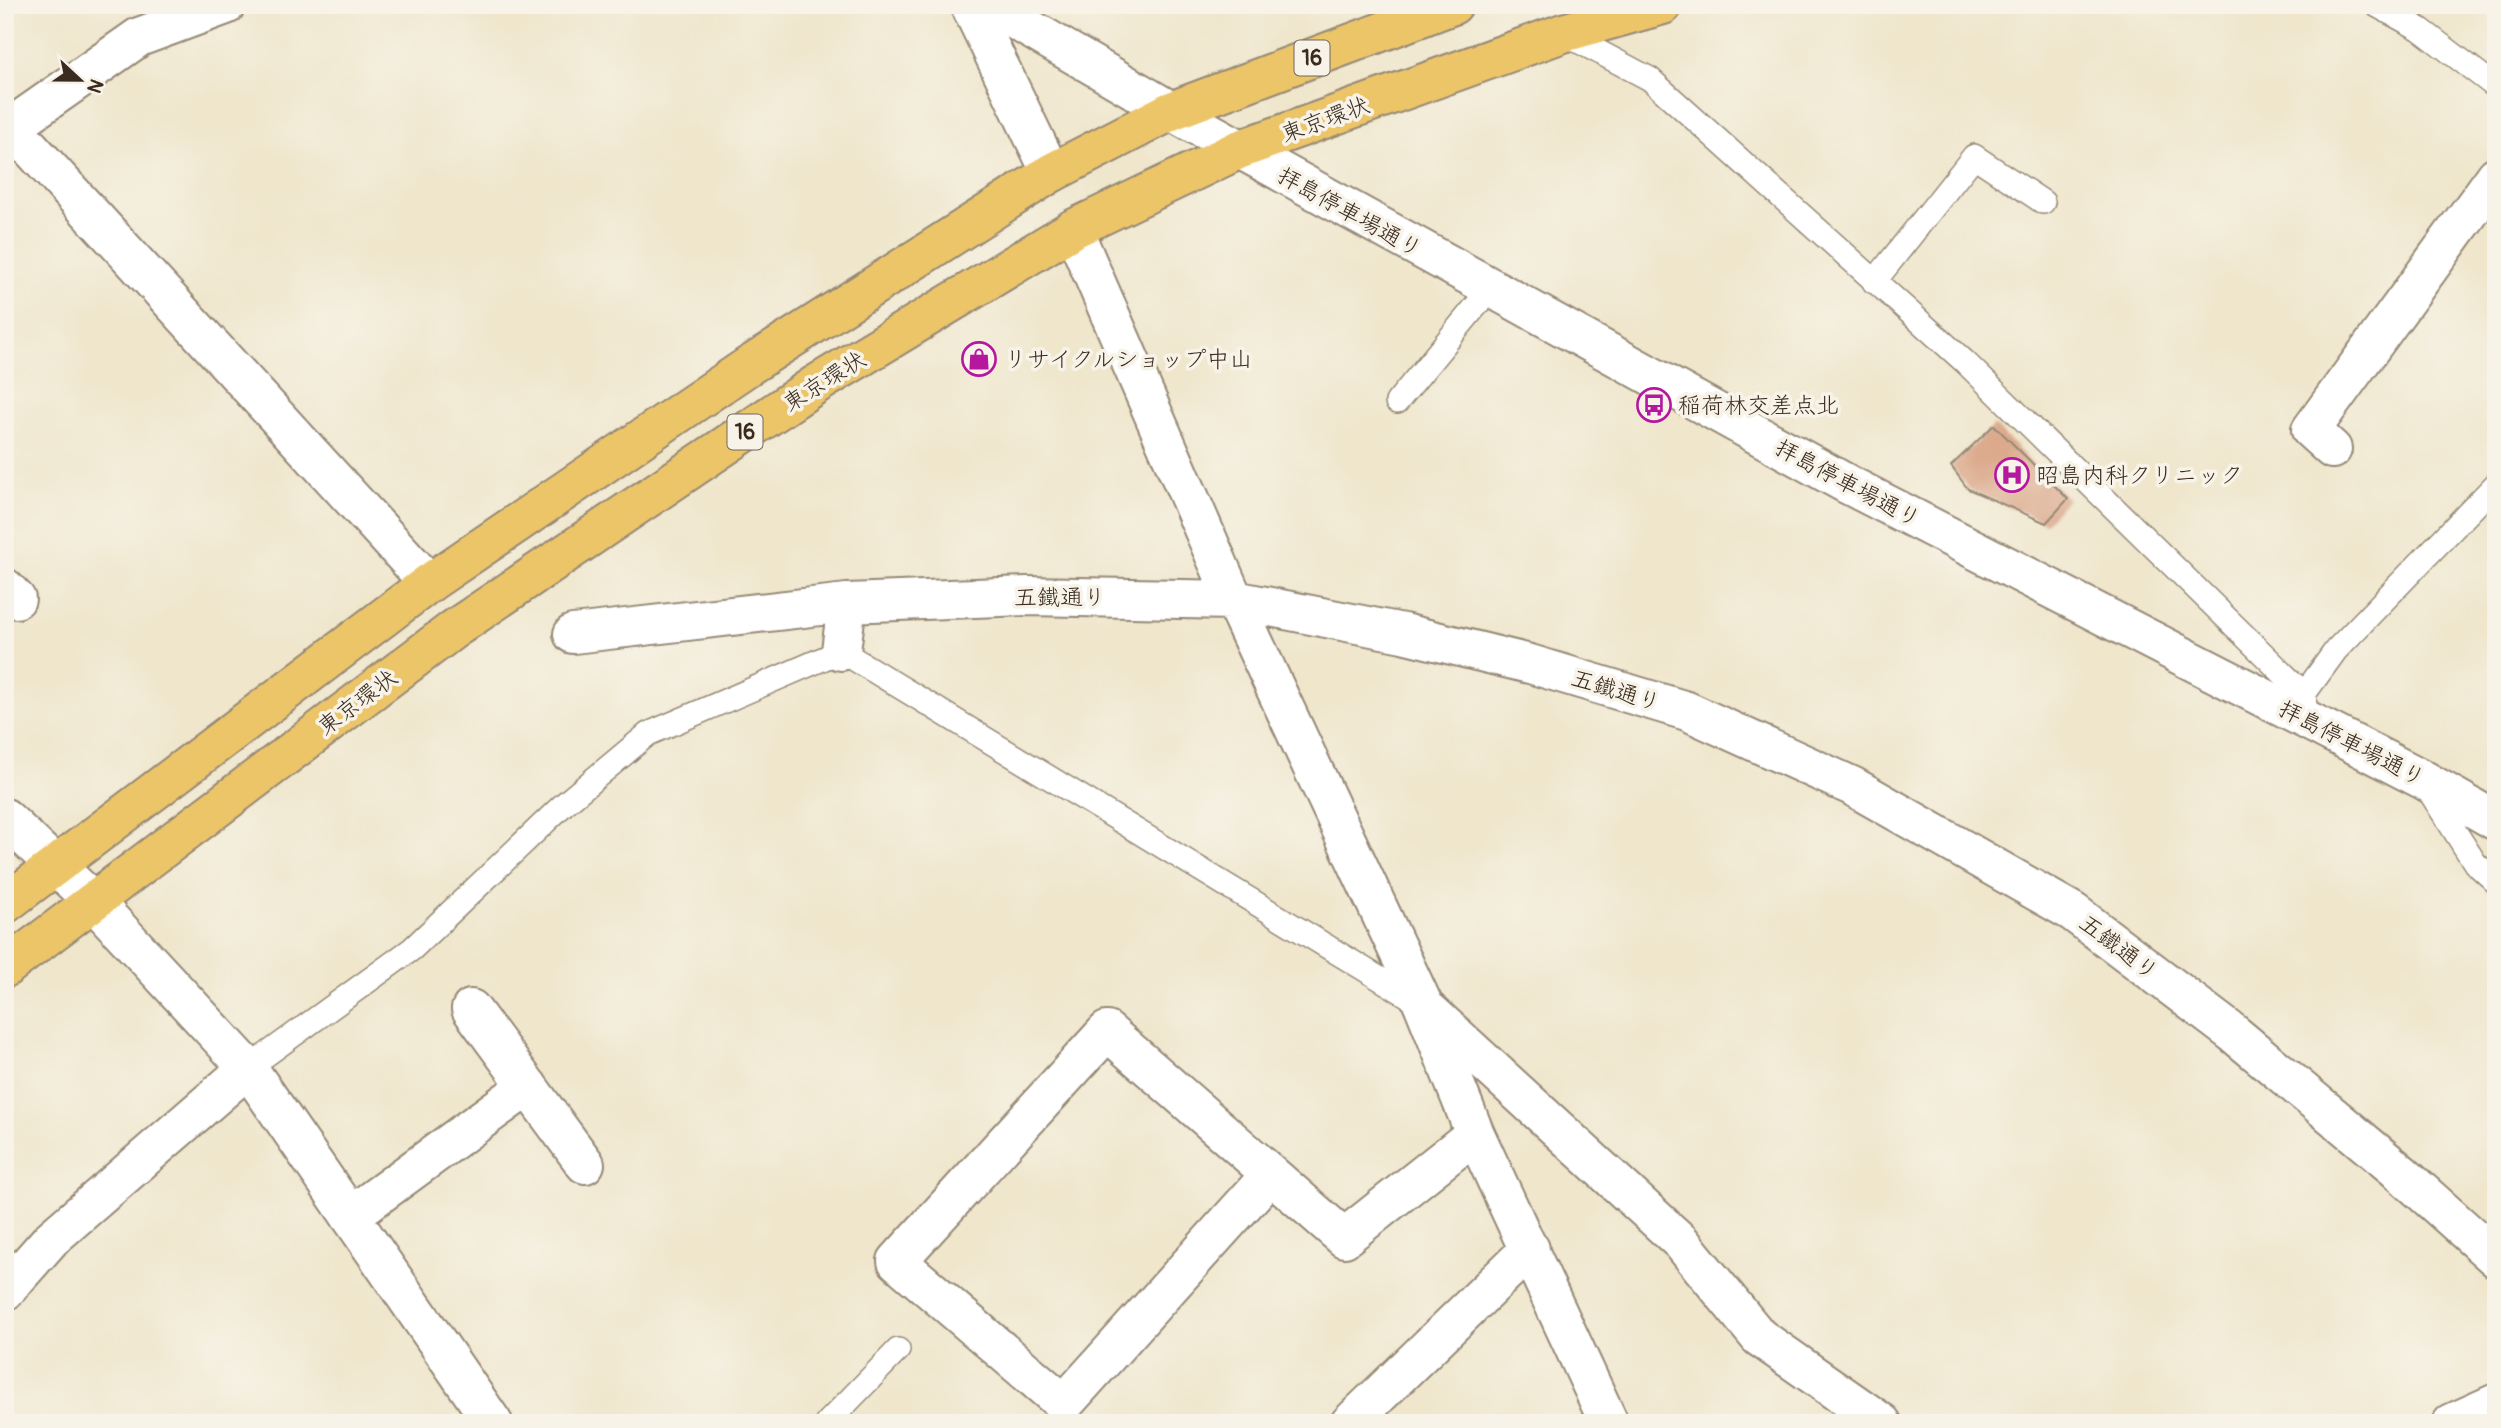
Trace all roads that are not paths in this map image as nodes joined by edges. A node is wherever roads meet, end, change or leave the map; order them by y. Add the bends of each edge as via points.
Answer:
1 (226, 5) edge
2 (970, 5) edge
3 (989, 5) edge
4 (1663, 5) edge
5 (2376, 5) edge
6 (1429, 8) edge
7 (1563, 33) junction
8 (2496, 87) edge
9 (1171, 111) junction
10 (7, 125) edge
11 (1238, 150) junction
12 (1051, 173) junction
13 (2496, 176) edge
14 (2043, 202) dead end
15 (1073, 229) junction
16 (1874, 282) junction
17 (1490, 289) junction
18 (1397, 402) dead end
19 (2332, 449) dead end
20 (2496, 484) edge
21 (429, 583) junction
22 (1234, 600) junction
23 (846, 603) junction
24 (573, 634) dead end
25 (841, 651) junction
26 (2305, 707) junction
27 (2422, 779) junction
28 (5, 818) edge
29 (2496, 821) edge
30 (58, 866) junction
31 (2496, 881) edge
32 (93, 901) junction
33 (5, 905) edge
34 (5, 968) edge
35 (1423, 1004) junction
36 (471, 1009) dead end
37 (248, 1068) junction
38 (528, 1086) junction
39 (1475, 1134) junction
40 (585, 1164) dead end
41 (1271, 1174) junction
42 (350, 1216) junction
43 (1530, 1249) junction
44 (2496, 1258) edge
45 (5, 1291) edge
46 (898, 1350) dead end
47 (2496, 1403) edge
48 (493, 1423) edge
49 (827, 1423) edge
50 (1350, 1423) edge
51 (1609, 1423) edge
52 (1882, 1423) edge
53 (2452, 1423) edge

1 - 10 street via 139,37
2 - 12 street
3 - 9 street, 拝島停車場通り
4 - 7 highway, 東京環状 / 16
5 - 8 lane via 2420,29
6 - 9 highway, 16
7 - 11 highway, 東京環状 / 16
7 - 16 lane via 1650,79
9 - 11 street, 拝島停車場通り
9 - 12 highway, 16
10 - 21 street
11 - 15 highway, 東京環状 / 16
11 - 17 street, 拝島停車場通り
12 - 21 highway, 16 via 747,367
13 - 19 street via 2311,430
14 - 16 lane via 1974,156
15 - 22 street
15 - 32 highway, 東京環状 / 16 via 815,384 454,629
16 - 26 lane via 1965,362
17 - 18 lane
17 - 26 street, 拝島停車場通り via 1847,484
20 - 26 lane via 2336,650
21 - 30 highway, 16
22 - 23 street, 五鐵通り via 1027,596
22 - 35 street
22 - 44 street, 五鐵通り via 1402,633 1648,699 1687,711 1853,786 2073,912 2244,1042
23 - 24 street, 五鐵通り
23 - 25 street
25 - 35 lane
25 - 37 lane via 648,734 563,805 412,949
26 - 27 street, 拝島停車場通り
27 - 29 street, 拝島停車場通り
27 - 31 lane via 2475,863
28 - 30 street
30 - 32 street
30 - 33 highway, 16
32 - 34 highway, 東京環状 / 16
32 - 37 street
35 - 39 street
35 - 52 street via 1681,1242 1759,1337
36 - 38 street
37 - 42 street
37 - 45 street via 51,1239
38 - 40 street
38 - 42 street
39 - 41 street via 1344,1238
39 - 43 street
41 - 41 street via 1107,1031 897,1261 1064,1404
42 - 48 street
43 - 50 street
43 - 51 street
46 - 49 lane
47 - 53 street

